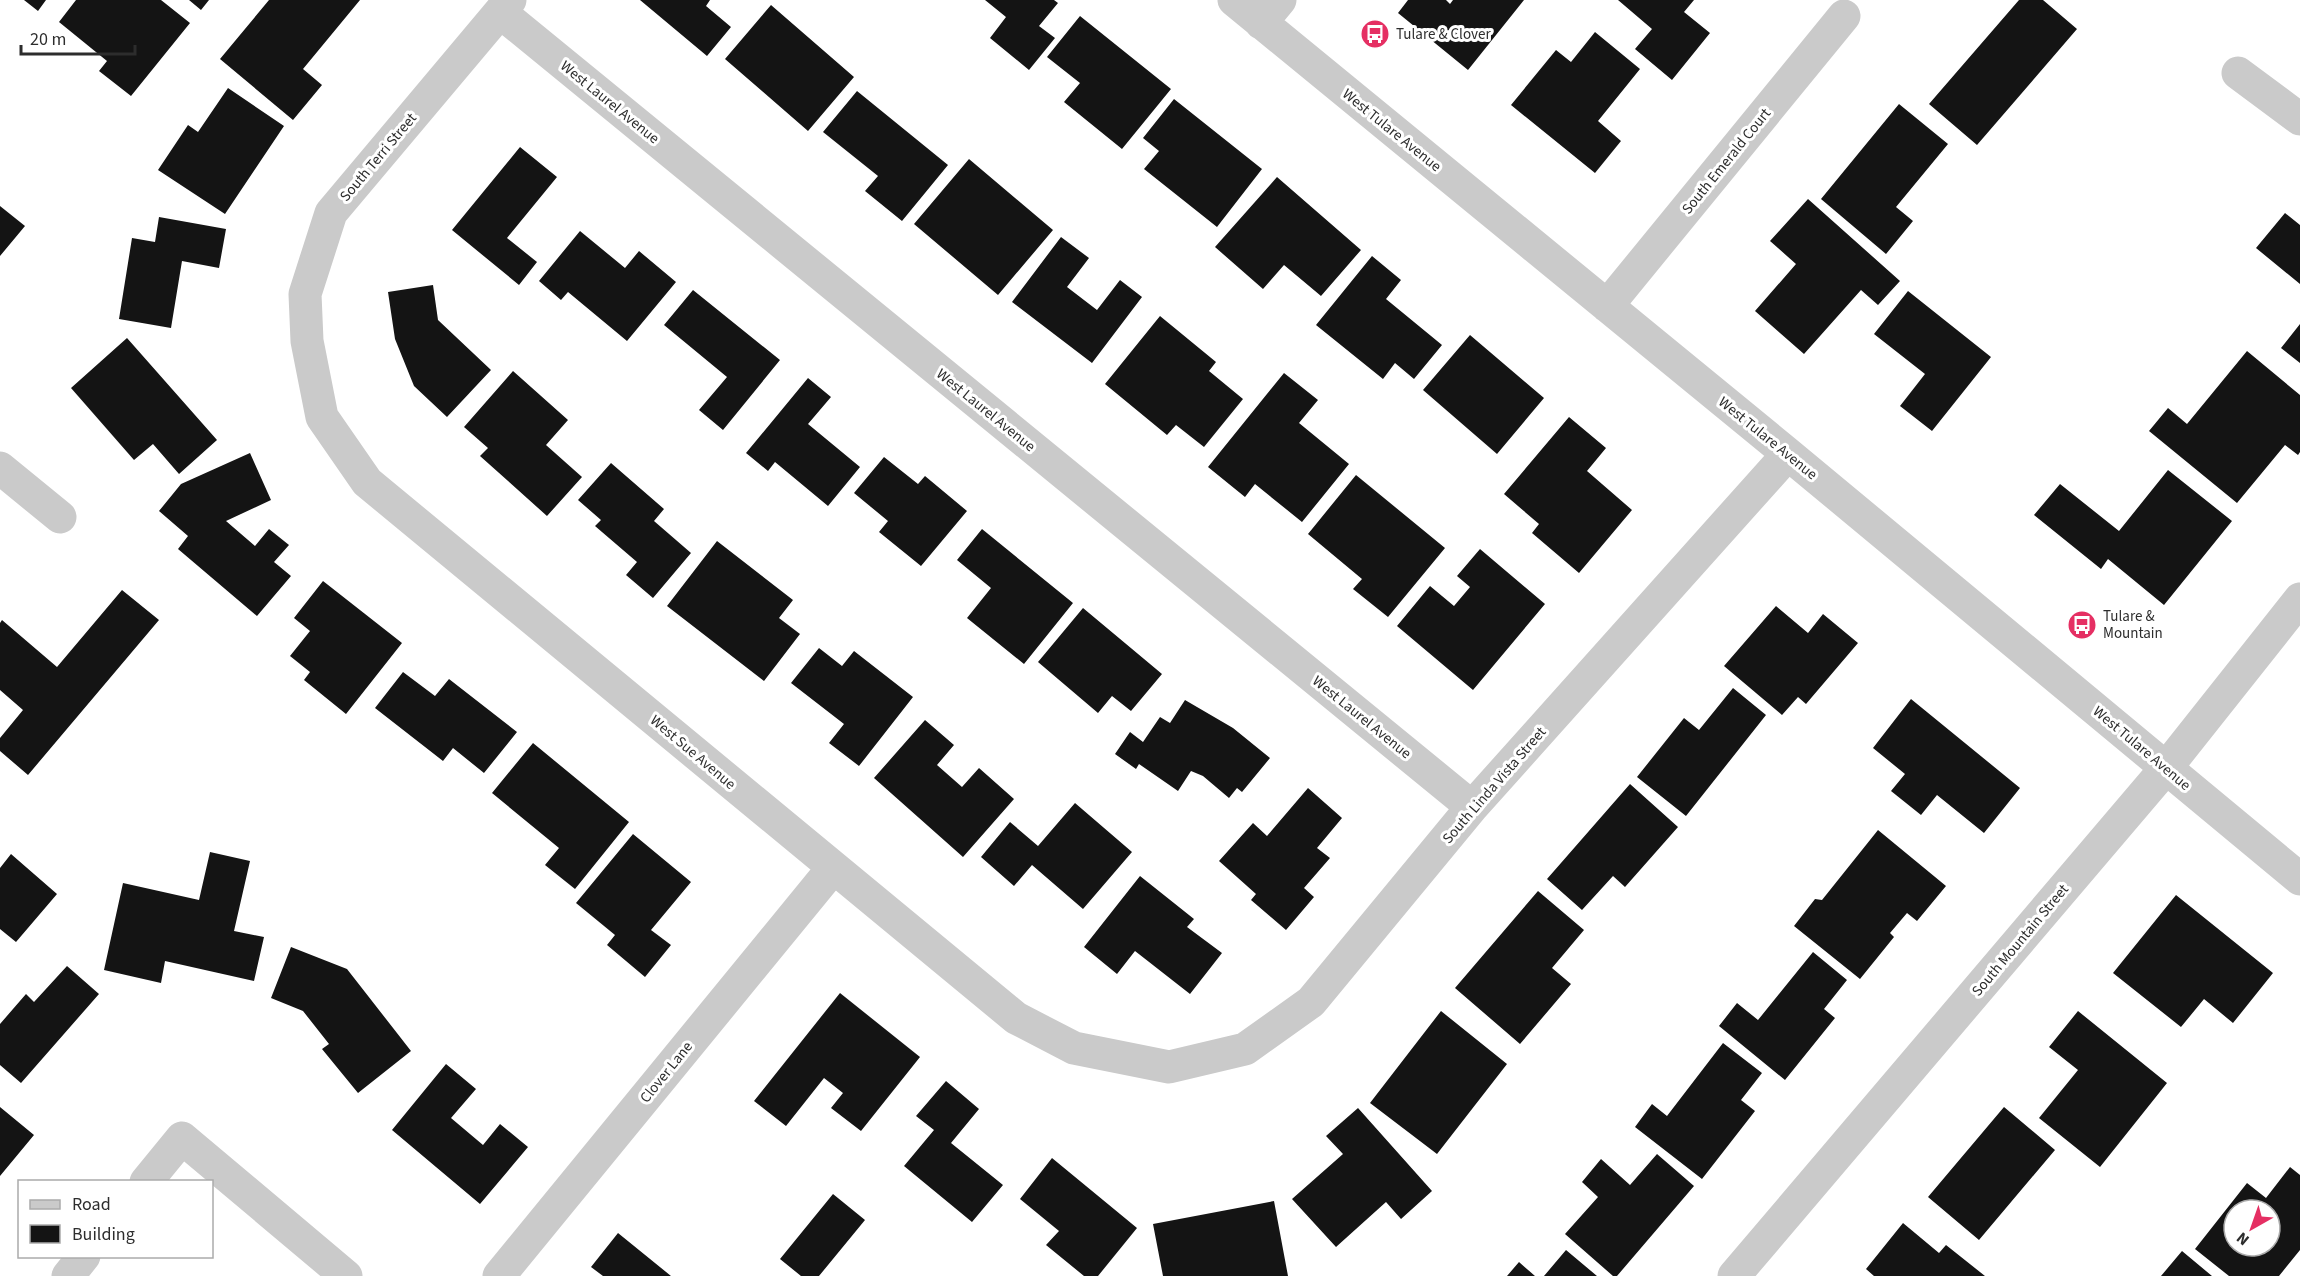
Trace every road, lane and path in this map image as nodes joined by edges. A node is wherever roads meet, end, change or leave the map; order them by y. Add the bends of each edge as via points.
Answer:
1 (1234, 0) edge
2 (505, 6) edge
3 (1271, 11) edge
4 (1844, 16) dead end
5 (2238, 73) dead end
6 (2300, 119) edge
7 (1607, 306) junction
8 (308, 341) joint
9 (1788, 454) junction
10 (0, 468) edge
11 (60, 518) dead end
12 (2300, 599) edge
13 (2166, 768) junction
14 (1472, 807) junction
15 (833, 868) junction
16 (2300, 879) edge
17 (1168, 1067) joint
18 (148, 1180) edge
19 (83, 1258) edge
20 (68, 1276) edge
21 (346, 1276) edge
22 (499, 1276) edge
23 (1734, 1276) edge

1 - 3 street, West Tulare Avenue
2 - 8 street, South Terri Street via 331,213 305,294
2 - 14 street, West Laurel Avenue
3 - 7 street, West Tulare Avenue
4 - 7 street, South Emerald Court
5 - 6 street
7 - 9 street, West Tulare Avenue
8 - 15 street, West Sue Avenue via 322,417 367,483
9 - 13 street, West Tulare Avenue
9 - 14 street, South Linda Vista Street
10 - 11 street
12 - 13 street, South Mountain Street
13 - 16 street, West Tulare Avenue
13 - 23 street, South Mountain Street
14 - 17 street, South Linda Vista Street via 1311,1002 1245,1049
15 - 17 street, West Sue Avenue via 1016,1018 1074,1048
15 - 22 street, Clover Lane
18 - 21 street via 182,1138
19 - 20 street

